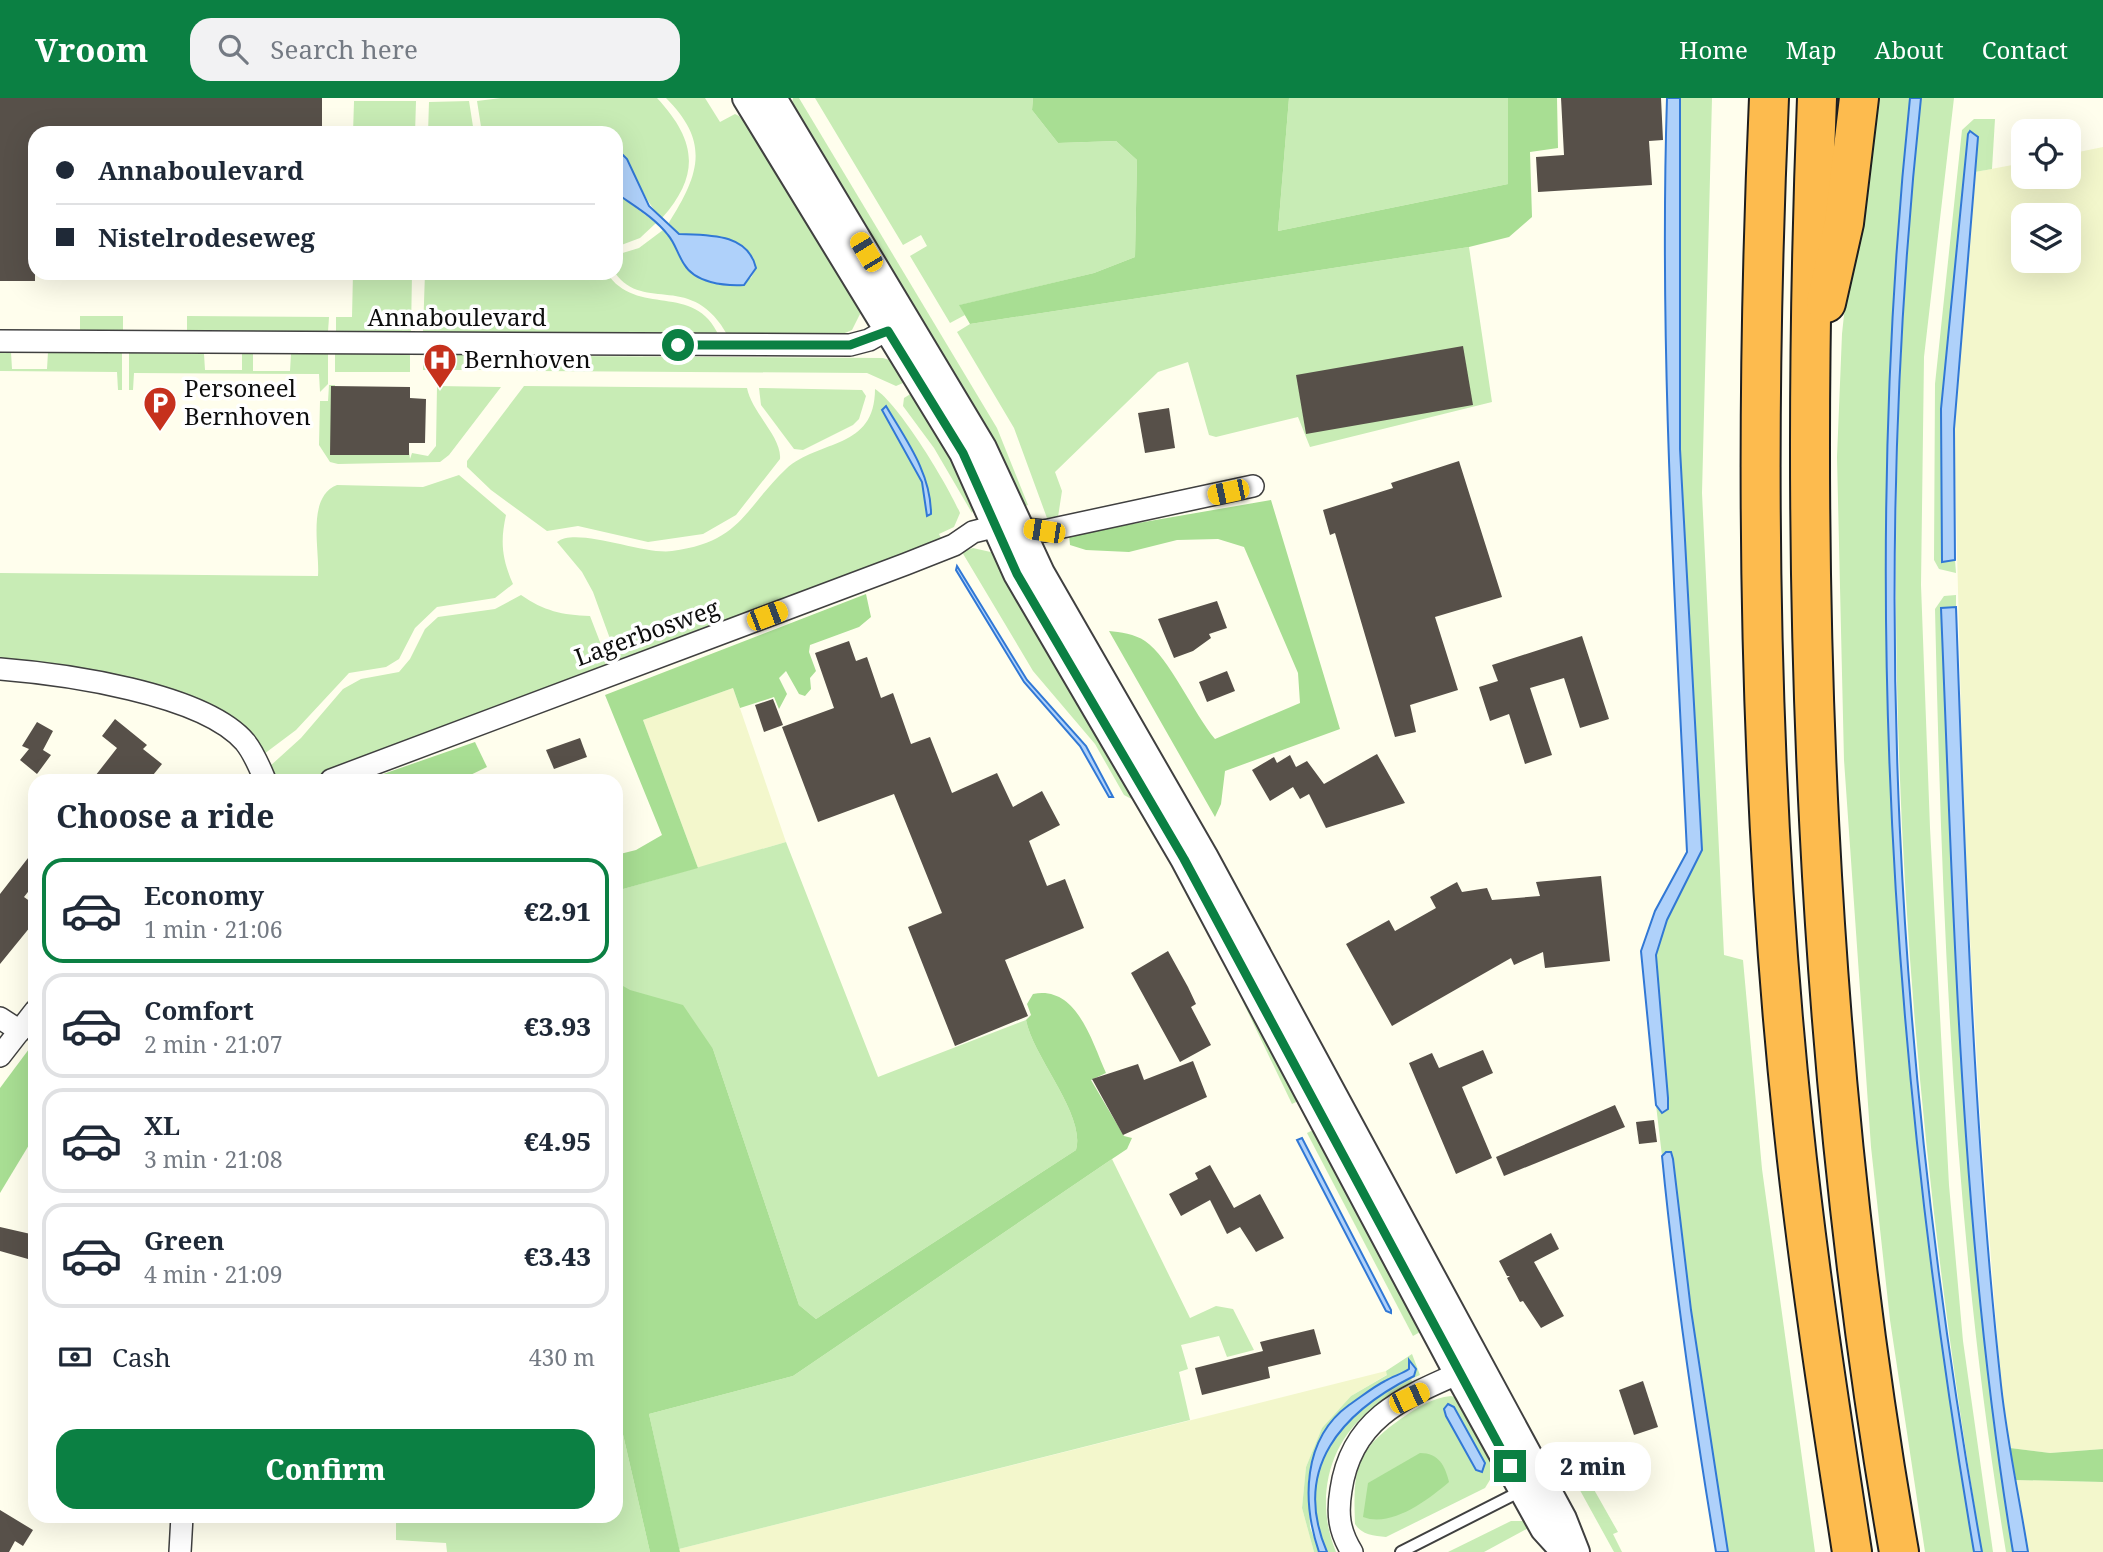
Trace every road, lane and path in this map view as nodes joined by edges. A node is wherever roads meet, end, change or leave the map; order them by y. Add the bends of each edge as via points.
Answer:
1 (1769, 98) edge
2 (1817, 98) edge
3 (1860, 98) edge
4 (754, 99) edge
5 (897, 325) junction
6 (0, 341) edge
7 (1808, 381) junction
8 (1253, 486) dead end
9 (1008, 527) junction
10 (0, 669) edge
11 (262, 773) edge
12 (347, 774) edge
13 (0, 1018) edge
14 (28, 1020) edge
15 (20, 1031) junction
16 (0, 1056) edge
17 (1467, 1370) junction
18 (1531, 1485) junction
19 (182, 1523) edge
20 (180, 1552) edge
21 (1352, 1552) edge
22 (1401, 1552) edge
23 (1565, 1552) edge
24 (1576, 1552) edge
25 (1852, 1552) edge
26 (1899, 1552) edge

1 - 25 highway via 1760,418 1764,666 1773,847 1793,1122
2 - 7 highway
3 - 7 highway via 1844,223
4 - 5 street
5 - 6 street, Annaboulevard via 850,345
5 - 9 street via 983,448
7 - 26 highway via 1811,660 1832,1009 1863,1304
8 - 9 street via 1044,531
9 - 12 street, Lagerbosweg via 974,532 906,564
9 - 17 street via 1041,573 1204,856
10 - 11 street via 92,679 195,709 246,743
13 - 15 street
14 - 15 street
15 - 16 street
17 - 18 street
17 - 21 street via 1391,1406 1358,1438 1345,1463 1339,1503 1340,1533
18 - 22 lane
18 - 23 street via 1544,1529
18 - 24 street via 1563,1520
19 - 20 street

